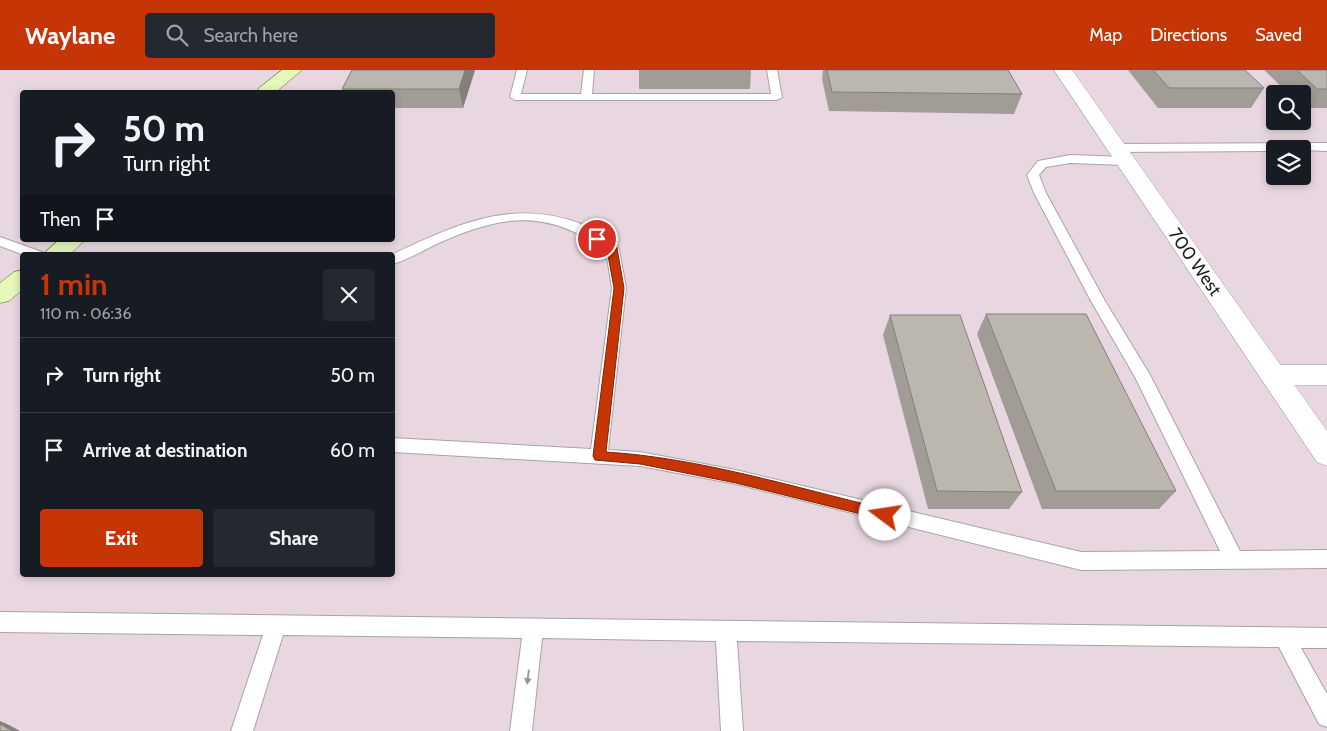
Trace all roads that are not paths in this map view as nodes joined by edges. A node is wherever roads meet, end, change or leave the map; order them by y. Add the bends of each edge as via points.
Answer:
1 (293, 70) edge
2 (522, 70) edge
3 (589, 70) edge
4 (772, 70) edge
5 (1063, 70) edge
6 (268, 90) edge
7 (586, 97) junction
8 (1327, 147) edge
9 (1120, 154) junction
10 (0, 241) edge
11 (71, 242) edge
12 (29, 252) edge
13 (58, 252) edge
14 (395, 259) edge
15 (20, 280) edge
16 (0, 295) edge
17 (1273, 375) junction
18 (1327, 375) edge
19 (395, 445) edge
20 (1327, 454) edge
21 (599, 456) junction
22 (1327, 559) edge
23 (1235, 561) junction
24 (0, 622) edge
25 (276, 626) junction
26 (533, 629) junction
27 (726, 631) junction
28 (1285, 638) junction
29 (1327, 638) edge
30 (1327, 716) edge
31 (242, 731) edge
32 (521, 731) edge
33 (732, 731) edge

1 - 6 main road
2 - 7 lane via 516,97
3 - 7 lane
4 - 7 lane via 777,98
5 - 9 street, 700 West
8 - 9 lane
9 - 17 street, 700 West
9 - 23 lane via 1042,164 1033,174 1040,194 1093,293 1142,375
10 - 12 lane
11 - 13 main road
14 - 21 lane via 455,230 511,216 547,217 582,229 612,248 619,288
15 - 16 main road
17 - 18 street
17 - 20 street, 700 West
19 - 21 lane
21 - 23 lane via 640,459 736,478 1082,561
22 - 23 lane
24 - 25 lane
25 - 26 lane
25 - 31 lane
26 - 27 lane
26 -> 32 lane
27 - 28 lane
27 - 33 lane
28 - 29 lane
28 - 30 lane

